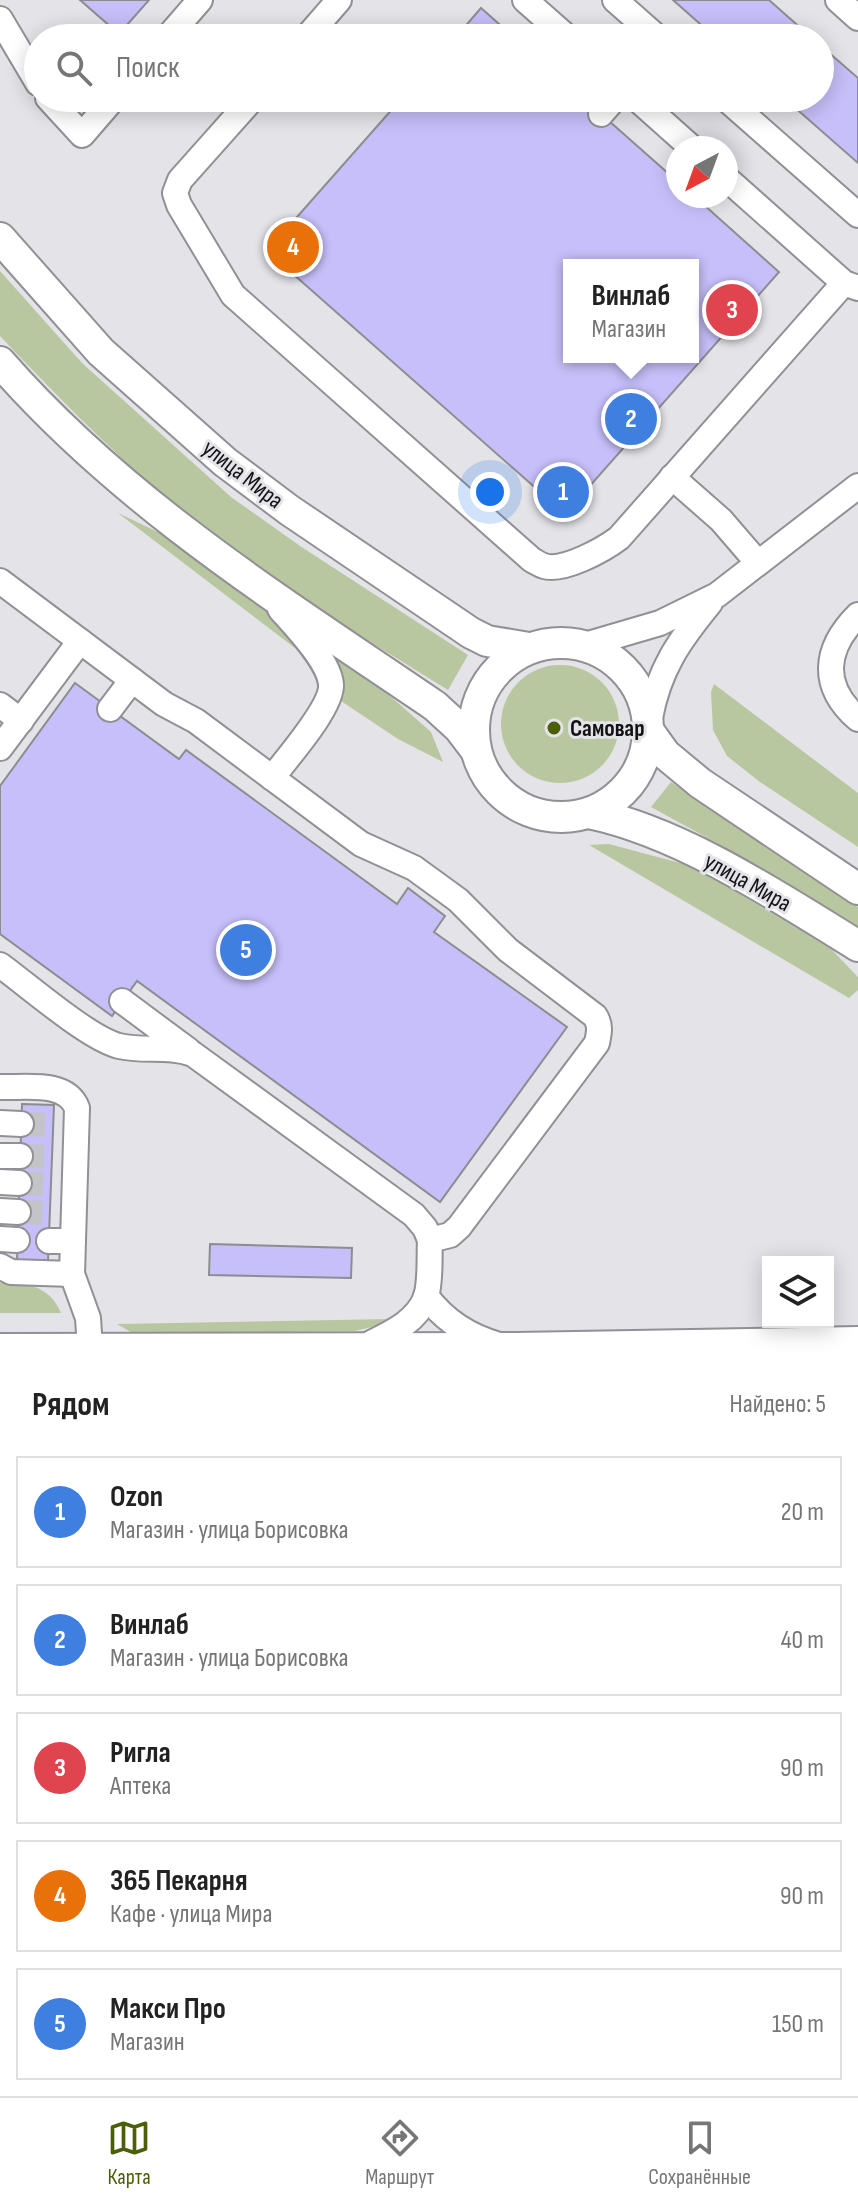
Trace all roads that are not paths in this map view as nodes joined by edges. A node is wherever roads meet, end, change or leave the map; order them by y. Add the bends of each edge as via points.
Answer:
1 (200, 0) edge
2 (339, 0) edge
3 (525, 0) edge
4 (615, 0) edge
5 (838, 0) edge
6 (858, 18) edge
7 (0, 19) edge
8 (179, 24) edge
9 (318, 24) edge
10 (552, 24) edge
11 (642, 24) edge
12 (24, 59) edge
13 (61, 112) edge
14 (102, 112) edge
15 (241, 112) edge
16 (652, 112) edge
17 (741, 112) edge
18 (679, 136) edge
19 (738, 188) edge
20 (858, 215) edge
21 (0, 238) edge
22 (851, 286) edge
23 (0, 362) edge
24 (672, 477) junction
25 (853, 499) edge
26 (758, 563) junction
27 (0, 581) edge
28 (261, 590) junction
29 (717, 595) junction
30 (858, 615) edge
31 (80, 641) junction
32 (585, 645) junction
33 (529, 648) junction
34 (132, 680) junction
35 (0, 705) edge
36 (110, 709) dead end
37 (858, 719) edge
38 (21, 721) junction
39 (650, 726) junction
40 (0, 748) edge
41 (475, 749) junction
42 (272, 778) junction
43 (589, 813) junction
44 (858, 889) edge
45 (858, 946) edge
46 (0, 965) edge
47 (122, 1001) dead end
48 (193, 1054) junction
49 (0, 1087) edge
50 (430, 1240) junction
51 (0, 1266) edge
52 (72, 1274) junction
53 (426, 1296) junction
54 (858, 1342) edge
55 (363, 1347) junction
56 (516, 1348) junction
57 (0, 1349) edge
58 (90, 1349) junction

1 - 8 street
2 - 9 street
3 - 10 street
4 - 11 street
5 - 6 street
7 - 12 street
13 - 14 street via 82,135
15 - 24 street via 180,180 175,193 233,295 532,560 545,567 597,553 619,538
16 - 18 street
17 - 20 street
19 - 22 street
21 - 33 main road, улица Мира via 101,352 225,462 471,633 501,645
22 - 24 street
23 - 28 main road via 113,472
24 - 26 street via 721,520
25 - 26 street
26 - 29 street
27 - 31 street
28 - 41 main road via 435,706
28 - 42 street via 317,655 331,685 323,708
29 - 32 street via 660,623
29 - 39 street via 668,660
30 - 37 street via 834,645 830,667 836,692
31 - 34 street
31 - 38 street
32 - 33 main road via 552,642
32 - 39 main road via 600,650 631,678
33 - 41 main road via 499,671 483,695
34 - 36 street
34 - 42 street
35 - 38 street
38 - 40 street
39 - 43 main road via 643,757 630,781
39 - 44 main road, улица Мира via 665,754 700,783
41 - 43 main road via 483,775 517,806 550,819
42 - 50 street via 361,844 414,868 458,900 508,950 599,1022 597,1043 469,1215 450,1235
43 - 45 main road, улица Мира via 665,838
46 - 48 street via 108,1043
47 - 48 street
48 - 50 street via 414,1215
49 - 52 street via 63,1091 75,1102 77,1108 65,1126 61,1241
50 - 53 street
51 - 52 street via 11,1272
52 - 58 street via 88,1318
53 - 55 street via 416,1314
53 - 56 street via 456,1327
54 - 56 main road
55 - 56 main road
55 - 58 main road
57 - 58 main road

